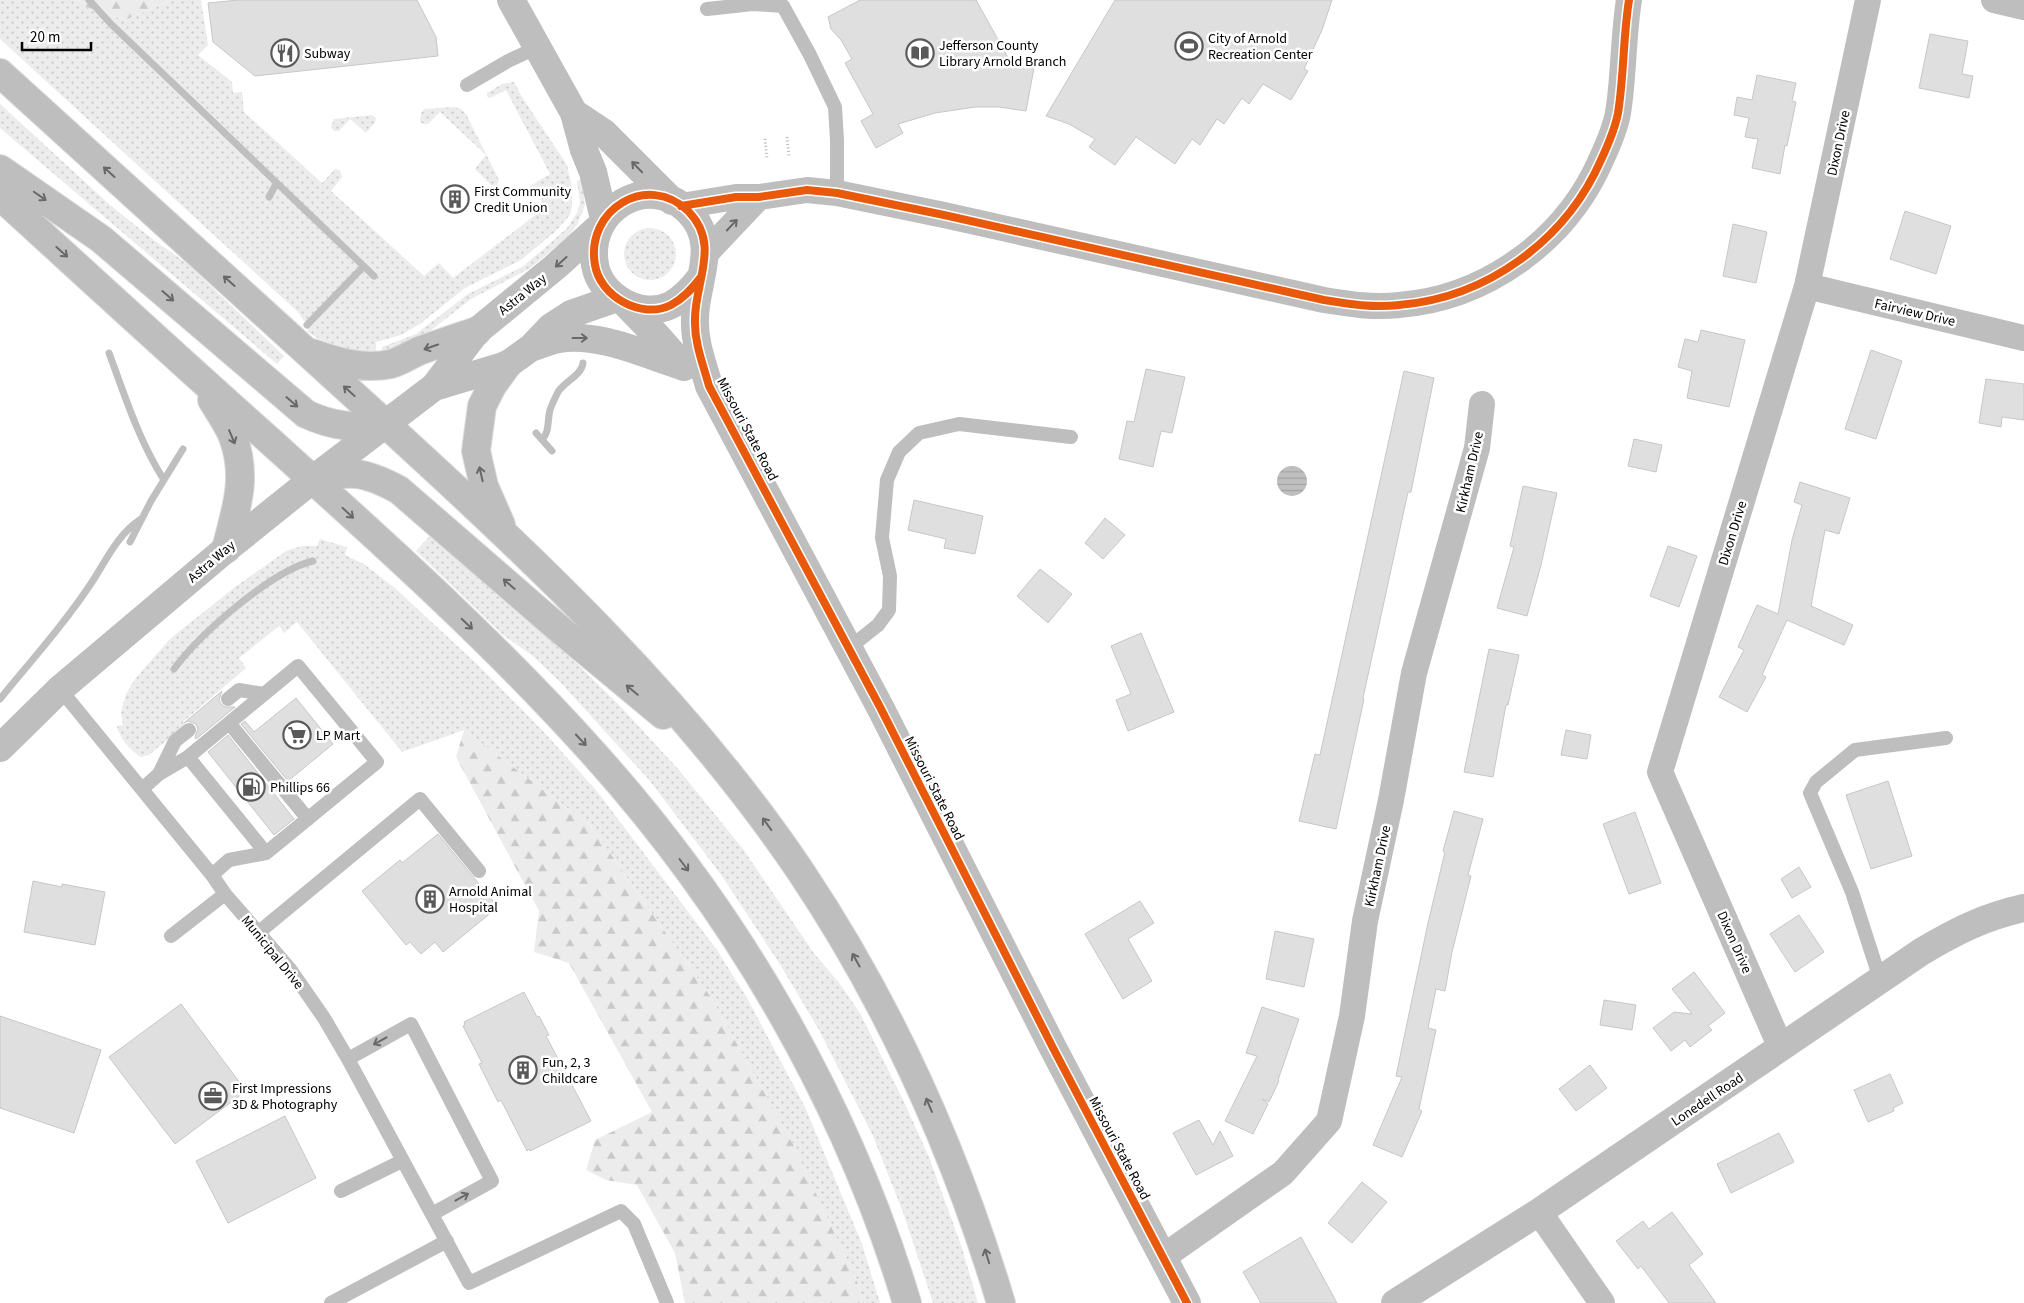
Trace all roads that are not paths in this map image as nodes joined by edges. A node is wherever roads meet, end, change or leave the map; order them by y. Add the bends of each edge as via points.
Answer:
1 (511, 0) edge
2 (1629, 0) edge
3 (1868, 0) edge
4 (1994, 0) edge
5 (753, 2) edge
6 (2024, 7) edge
7 (707, 9) dead end
8 (536, 48) junction
9 (0, 73) edge
10 (467, 85) dead end
11 (574, 113) junction
12 (0, 168) edge
13 (837, 193) junction
14 (0, 196) edge
15 (759, 198) junction
16 (676, 203) junction
17 (600, 224) junction
18 (703, 265) junction
19 (1807, 286) junction
20 (621, 301) junction
21 (477, 330) junction
22 (2024, 338) edge
23 (532, 347) junction
24 (305, 351) junction
25 (507, 365) junction
26 (682, 366) junction
27 (200, 379) junction
28 (709, 386) junction
29 (434, 387) junction
30 (1482, 404) dead end
31 (385, 424) junction
32 (1071, 437) dead end
33 (312, 480) junction
34 (506, 535) junction
35 (226, 548) junction
36 (849, 648) junction
37 (60, 689) junction
38 (264, 694) junction
39 (228, 699) dead end
40 (229, 723) junction
41 (189, 730) dead end
42 (1946, 738) dead end
43 (0, 748) edge
44 (188, 757) junction
45 (723, 766) junction
46 (160, 774) junction
47 (142, 789) junction
48 (308, 819) junction
49 (266, 854) junction
50 (479, 871) dead end
51 (212, 875) junction
52 (225, 894) junction
53 (2024, 908) edge
54 (259, 932) junction
55 (171, 936) dead end
56 (1880, 979) junction
57 (1781, 1048) junction
58 (348, 1059) junction
59 (402, 1160) junction
60 (341, 1191) dead end
61 (1539, 1212) junction
62 (432, 1214) junction
63 (447, 1241) junction
64 (1163, 1257) junction
65 (331, 1303) edge
66 (667, 1303) edge
67 (907, 1303) edge
68 (1001, 1303) edge
69 (1187, 1303) edge
70 (1396, 1303) edge
71 (1602, 1303) edge

1 - 8 main road
2 - 13 street via 1618,114 1594,176 1574,208 1552,234 1524,258 1479,284 1439,298 1376,306 1324,300
3 - 19 street, Dixon Drive
4 - 6 street
5 - 7 lane
5 - 13 lane via 783,6 835,107
8 - 10 lane
8 - 11 main road
24 -> 9 main road
16 -> 11 main road via 604,133
11 - 17 main road via 593,172
12 -> 31 main road via 101,239 306,414 326,423 345,426
13 - 15 street via 807,190
14 -> 27 main road
15 - 16 street
18 -> 15 street
16 - 17 main road via 658,196 628,200 616,206
16 - 18 main road via 687,210 698,224 705,242
17 - 20 main road via 592,251 596,273 608,291
17 -> 21 main road, Astra Way via 555,267
18 - 20 main road via 688,294 669,306 647,310
18 - 28 main road, Missouri State Road via 695,318
19 - 22 street, Fairview Drive
19 - 57 street, Dixon Drive via 1660,772
20 - 23 main road, Astra Way via 571,314 551,327
20 - 26 main road, Missouri State Road
21 -> 24 main road via 393,363 377,366 334,361
21 - 29 main road, Astra Way
23 - 25 main road, Astra Way
23 -> 26 main road via 560,338 588,338
31 -> 24 main road
25 - 29 main road, Astra Way
34 -> 25 main road via 484,486 476,451 482,406
26 - 28 main road, Missouri State Road
27 - 33 main road
27 -> 35 main road via 232,436 241,469 241,487
28 - 36 main road, Missouri State Road
29 - 31 main road, Astra Way
30 - 64 street, Kirkham Drive via 1474,458 1414,673 1365,921 1352,1016 1329,1121 1283,1173
31 - 33 main road, Astra Way
31 - 34 main road
32 - 36 lane via 959,424 919,433 899,452 887,480 882,538 890,576 888,610 878,625
33 - 35 main road, Astra Way
45 -> 33 main road via 399,490 376,477 356,473
33 -> 67 main road via 539,695 597,757 703,891 752,964 830,1106 868,1194
34 - 45 main road via 618,645
35 - 37 main road, Astra Way
36 - 64 main road, Missouri State Road
37 - 43 main road, Astra Way
37 - 47 lane, Municipal Drive
38 - 39 lane via 240,690
38 - 40 lane
38 - 48 lane via 298,666 377,762
40 - 44 lane
40 - 48 lane
41 - 46 lane via 175,741
42 - 56 lane via 1855,750 1816,782 1810,793 1852,892
44 - 46 lane
44 - 49 lane
68 -> 45 main road via 956,1169 923,1090 886,1015 845,940 800,870
46 - 47 lane
47 - 51 lane, Municipal Drive
48 - 49 lane
49 - 51 lane via 229,860
50 - 54 lane via 420,799
51 - 52 lane, Municipal Drive
52 - 54 lane, Municipal Drive
52 - 55 lane
53 - 56 main road, Lonedell Road via 2000,913 1959,929
54 - 58 lane, Municipal Drive via 324,1018
56 - 57 main road, Lonedell Road
57 - 61 main road, Lonedell Road
58 - 59 lane, Municipal Drive
62 -> 58 lane via 492,1181 411,1024
59 - 60 lane
59 - 62 lane, Municipal Drive
61 - 70 main road, Lonedell Road
61 - 71 street
62 - 63 lane, Municipal Drive
63 - 65 lane
63 - 66 lane, Municipal Drive via 469,1283 621,1212 634,1224
64 - 69 main road, Missouri State Road

